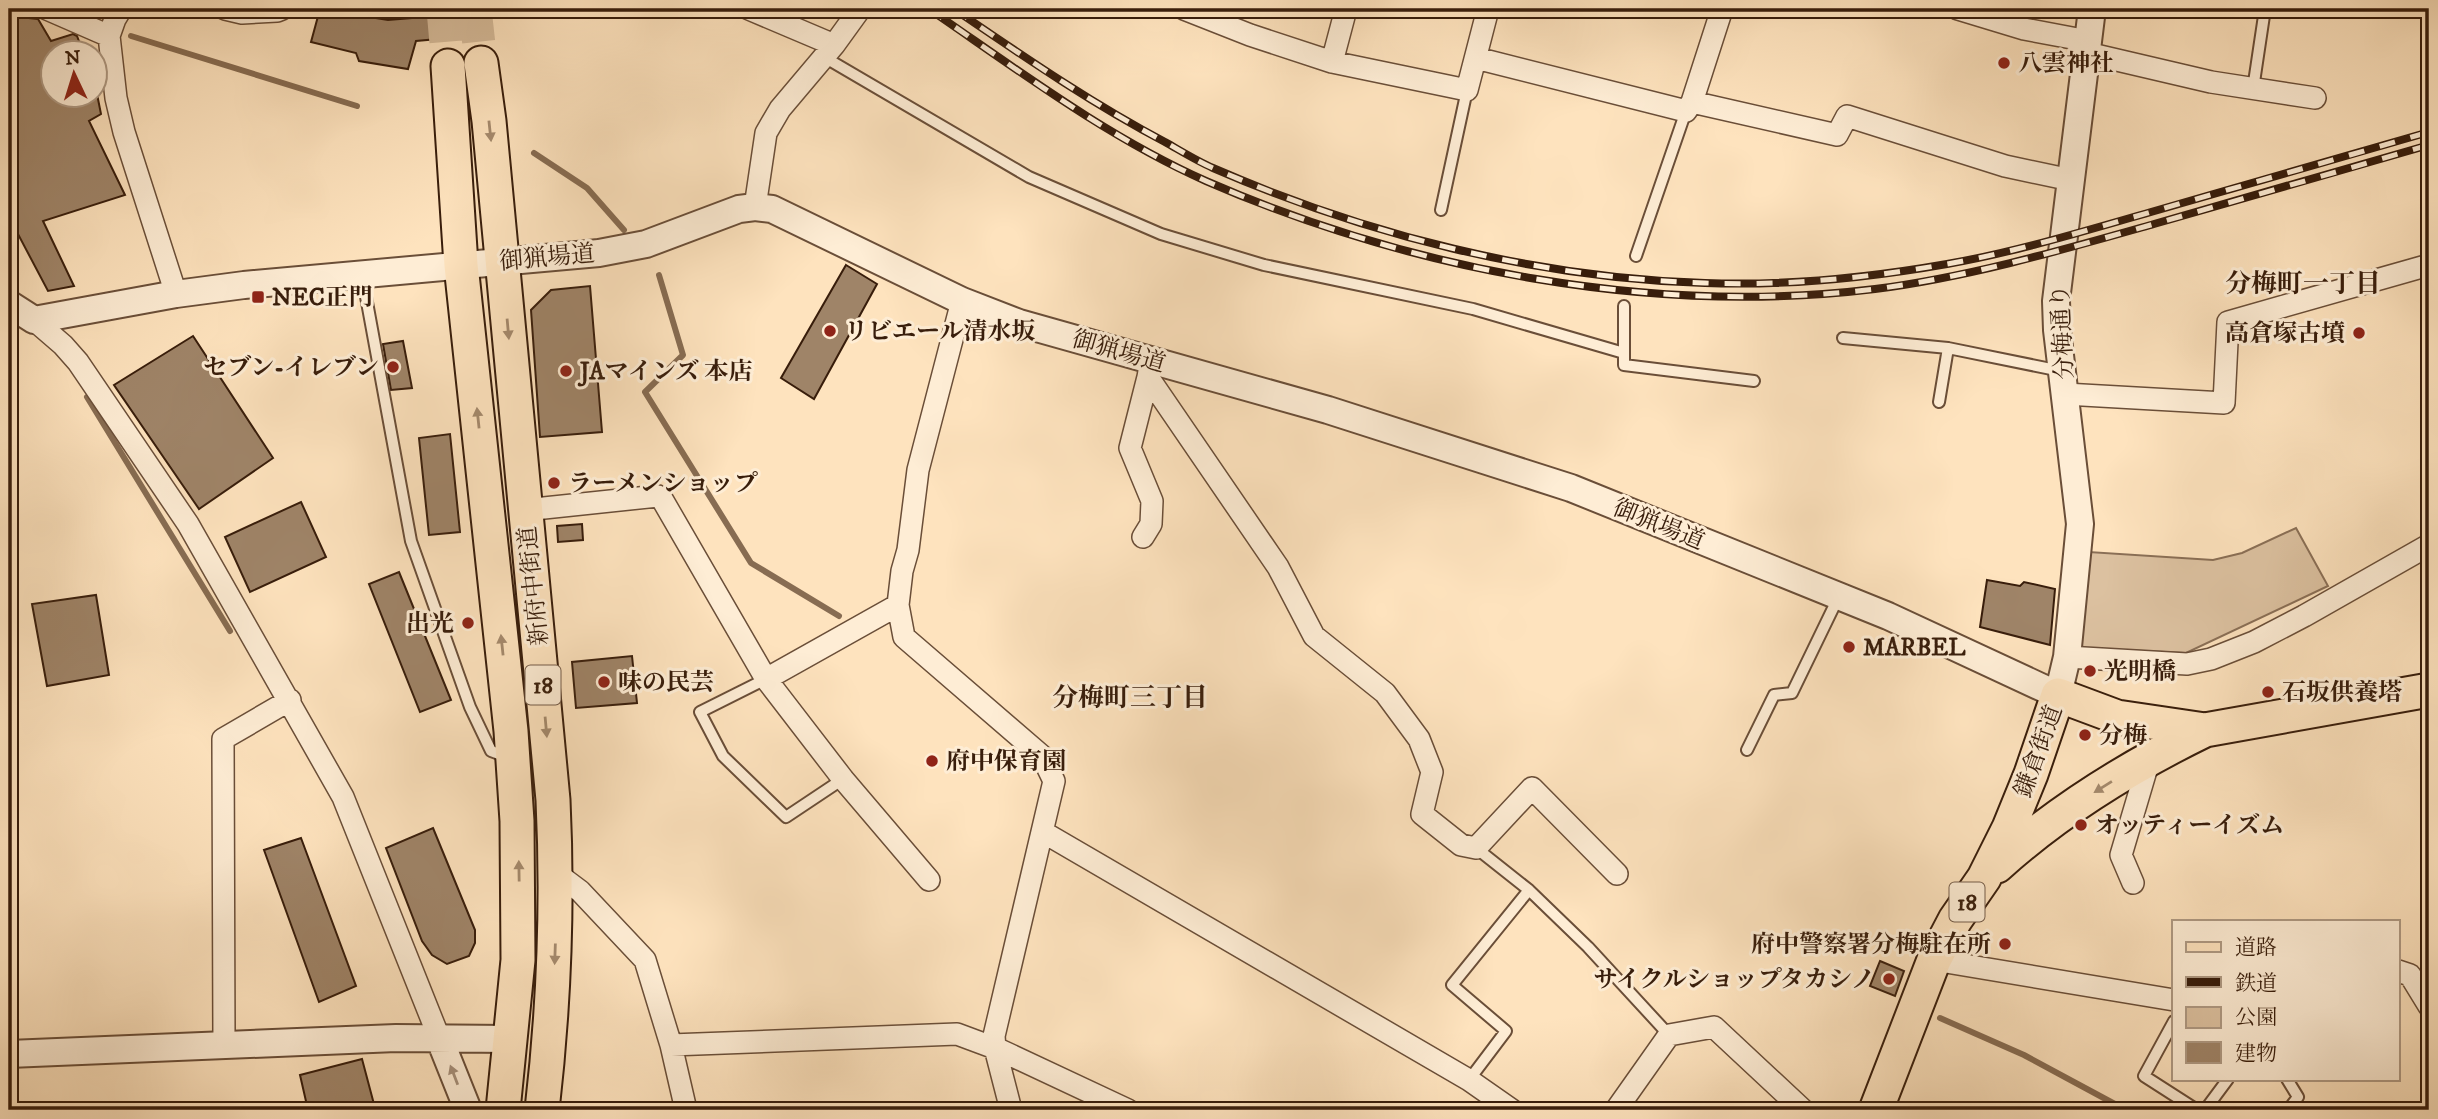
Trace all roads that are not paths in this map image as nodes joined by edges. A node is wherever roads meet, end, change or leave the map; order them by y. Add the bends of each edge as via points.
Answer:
1 (47, 9) edge
2 (121, 9) edge
3 (282, 9) edge
4 (749, 9) edge
5 (860, 9) edge
6 (1184, 9) edge
7 (1346, 9) edge
8 (1488, 9) edge
9 (1722, 9) edge
10 (1958, 9) edge
11 (2092, 9) edge
12 (2265, 9) edge
13 (235, 10) edge
14 (109, 36) junction
15 (2087, 47) junction
16 (829, 51) junction
17 (1476, 58) junction
18 (1332, 62) junction
19 (481, 63) tunnel mouth
20 (448, 66) tunnel mouth
21 (2253, 89) junction
22 (1467, 90) junction
23 (2315, 97) dead end
24 (1689, 106) junction
25 (2071, 180) junction
26 (755, 207) junction
27 (1441, 209) dead end
28 (1636, 256) dead end
29 (502, 261) junction
30 (2429, 264) edge
31 (461, 265) junction
32 (362, 274) junction
33 (176, 294) junction
34 (962, 301) junction
35 (9, 304) edge
36 (1624, 306) dead end
37 (34, 320) junction
38 (1843, 338) dead end
39 (1948, 348) junction
40 (1624, 353) junction
41 (1150, 368) junction
42 (1754, 381) dead end
43 (2064, 383) junction
44 (1938, 402) dead end
45 (525, 510) junction
46 (1143, 537) dead end
47 (2429, 545) edge
48 (1839, 596) junction
49 (898, 605) junction
50 (2067, 657) junction
51 (766, 679) junction
52 (2429, 690) edge
53 (2057, 695) junction
54 (290, 700) junction
55 (2205, 730) junction
56 (1748, 750) dead end
57 (2150, 757) junction
58 (513, 759) junction
59 (844, 779) junction
60 (1043, 832) junction
61 (1476, 848) junction
62 (556, 873) junction
63 (1617, 874) dead end
64 (1984, 878) junction
65 (929, 880) dead end
66 (2133, 883) dead end
67 (1529, 890) junction
68 (1934, 960) junction
69 (2400, 972) edge
70 (2172, 1000) edge
71 (2429, 1006) edge
72 (2172, 1025) edge
73 (1669, 1035) junction
74 (512, 1039) junction
75 (440, 1040) junction
76 (224, 1045) junction
77 (671, 1045) junction
78 (995, 1048) junction
79 (9, 1054) edge
80 (1469, 1080) junction
81 (2227, 1080) edge
82 (2288, 1080) edge
83 (468, 1110) edge
84 (503, 1110) edge
85 (542, 1110) edge
86 (686, 1110) edge
87 (1011, 1110) edge
88 (1128, 1110) edge
89 (1512, 1110) edge
90 (1616, 1110) edge
91 (1804, 1110) edge
92 (1877, 1110) edge
93 (2197, 1110) edge
94 (2205, 1110) edge
95 (2288, 1110) edge

1 - 14 street
2 - 14 street
3 - 13 street
4 - 16 street
5 - 16 street
6 - 18 street
7 - 18 street
8 - 17 street
9 - 24 street
10 - 15 street
11 - 15 street, 分梅通り
12 - 21 lane
14 - 33 street via 124,132
15 - 21 street via 2211,82
15 - 25 street, 分梅通り
16 - 26 street via 779,109 766,132
16 - 40 lane via 853,76 1029,177 1161,234 1264,265 1473,309
17 - 22 street
17 - 24 street
18 - 22 street
19 -> 29 main road, 新府中街道 / 18
20 - 31 main road, 新府中街道 / 18
21 - 23 street
22 - 27 lane
24 - 25 street via 1837,135 1847,116 2005,166
24 - 28 lane
25 - 43 street, 分梅通り via 2056,301
26 - 29 street, 御猟場道 via 624,250
26 - 34 street, 御猟場道 via 787,215
29 - 31 street, 御猟場道
29 -> 45 main road, 新府中街道 / 18
30 - 43 street via 2228,322 2224,403
31 - 32 street, 御猟場道
58 -> 31 main road, 新府中街道 / 18
32 - 33 street, 御猟場道
32 - 58 lane via 411,541 470,707 491,751
33 - 37 street, 御猟場道
34 - 41 street, 御猟場道
34 - 49 street via 919,470
35 - 37 street
36 - 40 lane
37 - 54 street via 78,362 181,513
38 - 39 lane
39 - 43 lane
39 - 44 lane
40 - 42 lane via 1624,365
41 - 46 street via 1130,448 1152,501 1151,524
41 - 48 street, 御猟場道 via 1328,410 1571,488
41 - 61 street via 1279,567 1314,636 1385,693 1419,739 1432,772 1422,814 1461,845
43 - 50 street, 分梅通り via 2080,524
45 - 51 street via 662,499
45 -> 62 main road, 新府中街道 / 18
47 - 50 street via 2254,642 2211,659 2186,664
48 - 53 street, 御猟場道
48 - 56 lane via 1792,693 1774,695
49 - 51 street
49 - 60 street via 904,637 1042,756 1054,781
50 - 53 street, 分梅通り
51 - 59 street
51 - 59 lane via 700,712 723,756 786,817
52 - 55 main road, 鎌倉街道 / 18
53 - 55 main road, 鎌倉街道 / 18 via 2117,717
53 - 64 main road, 鎌倉街道 / 18 via 2009,828
54 - 75 street via 343,797
54 - 76 street via 223,739
55 - 57 main road, 18
57 -> 64 main road, 18 via 2056,817
57 - 66 street via 2121,855
74 -> 58 main road, 新府中街道 / 18 via 519,914
59 - 65 street
60 - 78 street via 994,1036
60 - 80 street
61 - 63 street via 1532,788
61 - 67 lane
62 - 77 street via 580,891 645,960
62 -> 85 main road, 新府中街道 / 18 via 554,983
64 - 68 main road, 鎌倉街道 / 18
67 - 73 lane
67 - 80 lane via 1452,985 1506,1031
68 - 70 street
68 - 92 main road, 鎌倉街道 / 18
69 - 71 street via 2410,975
72 - 93 lane via 2144,1076
73 - 90 street
73 - 91 street via 1714,1027
74 - 75 street
74 - 84 main road, 新府中街道 / 18
75 - 76 street
83 -> 75 street
76 - 79 street
77 - 78 street via 957,1034
77 - 86 street
78 - 87 street
78 - 88 street
80 - 89 street
81 - 94 lane
82 - 95 lane via 2298,1097

